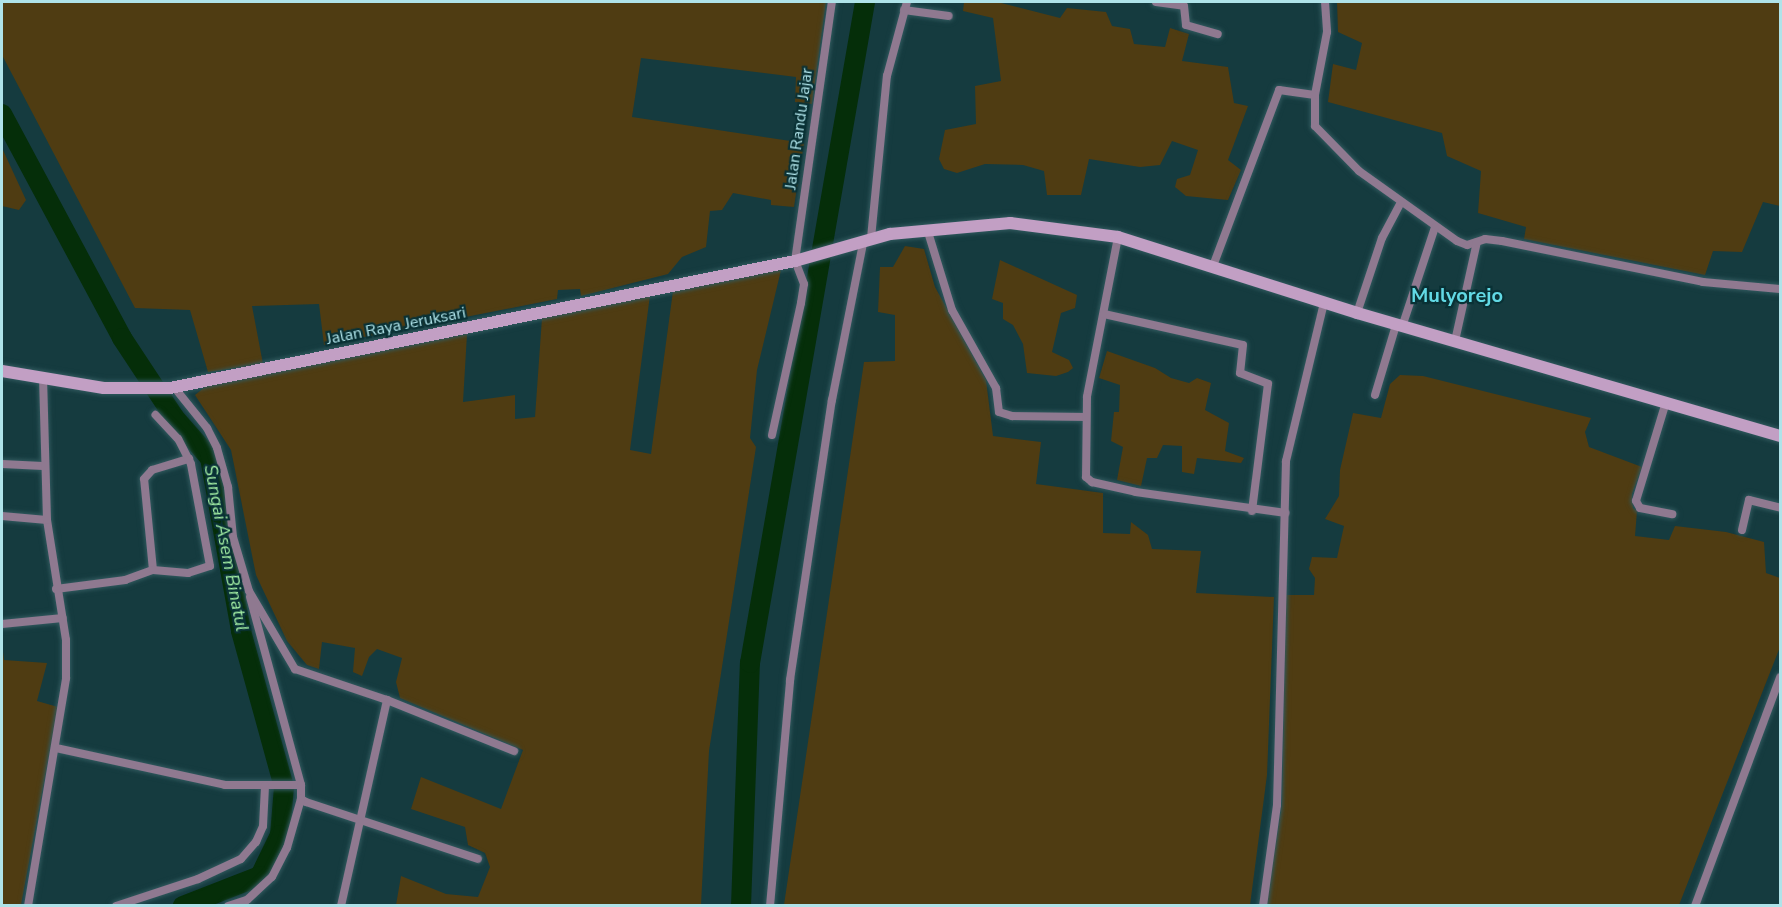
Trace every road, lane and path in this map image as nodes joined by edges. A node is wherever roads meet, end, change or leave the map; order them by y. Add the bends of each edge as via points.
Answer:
1 (832, 2) edge
2 (1156, 2) edge
3 (1325, 2) edge
4 (906, 6) edge
5 (949, 16) dead end
6 (1218, 34) dead end
7 (1315, 95) junction
8 (1401, 203) junction
9 (1435, 227) junction
10 (928, 232) junction
11 (1118, 237) junction
12 (863, 242) junction
13 (1476, 242) junction
14 (797, 259) junction
15 (1213, 266) junction
16 (1780, 289) edge
17 (1324, 303) junction
18 (1357, 313) junction
19 (1104, 314) junction
20 (1399, 326) junction
21 (1455, 341) junction
22 (2, 371) edge
23 (43, 381) junction
24 (172, 388) junction
25 (1375, 395) dead end
26 (1666, 402) junction
27 (156, 415) dead end
28 (1085, 417) junction
29 (772, 435) dead end
30 (1780, 436) edge
31 (189, 459) junction
32 (2, 464) edge
33 (43, 466) junction
34 (1780, 508) edge
35 (1252, 510) junction
36 (1286, 513) junction
37 (1672, 514) dead end
38 (2, 516) edge
39 (47, 520) junction
40 (1742, 530) dead end
41 (153, 570) junction
42 (56, 589) junction
43 (249, 591) junction
44 (63, 618) junction
45 (2, 624) edge
46 (1780, 677) edge
47 (387, 700) junction
48 (56, 748) junction
49 (514, 751) dead end
50 (297, 785) junction
51 (266, 786) junction
52 (301, 799) junction
53 (359, 817) junction
54 (478, 859) dead end
55 (28, 906) edge
56 (116, 906) edge
57 (228, 906) edge
58 (341, 906) edge
59 (770, 906) edge
60 (1263, 906) edge
61 (1695, 906) edge

1 - 14 street, Jalan Randu Jajar
2 - 6 street via 1185,6 1186,25
3 - 7 street via 1324,57
4 - 5 street
4 - 12 street via 887,76
7 - 8 street via 1315,126 1324,139
7 - 15 street via 1279,90
8 - 9 street
8 - 18 street via 1382,238
9 - 13 street via 1463,244
9 - 20 street
10 - 11 street, Jalan Raya Jeruksari via 1010,223
10 - 12 street, Jalan Raya Jeruksari
10 - 28 street via 952,310 996,388 999,412 1012,416
11 - 15 street, Jalan Raya Jeruksari
11 - 19 street
12 - 14 street, Jalan Raya Jeruksari
12 - 59 street via 832,400 790,680
13 - 16 street via 1502,241 1703,282
13 - 21 street
14 - 24 street, Jalan Raya Jeruksari
14 - 29 street via 804,284
15 - 17 street, Jalan Raya Jeruksari
17 - 18 street, Jalan Raya Jeruksari
17 - 36 street via 1286,461
18 - 20 street, Jalan Raya Jeruksari
19 - 28 street
19 - 35 street via 1243,345 1240,374 1268,384
20 - 21 street, Jalan Raya Jeruksari
20 - 25 street
21 - 26 street, Jalan Raya Jeruksari
22 - 23 street, Jalan Raya Jeruksari
23 - 24 street, Jalan Raya Jeruksari via 138,390
23 - 33 street
24 - 43 street via 207,428 217,448 228,487 233,537
26 - 30 street, Jalan Raya Jeruksari
26 - 37 street via 1636,501 1640,508
27 - 31 street via 178,439
28 - 35 street via 1084,471 1089,481
31 - 41 street via 152,470 144,478
31 - 41 street via 210,566 188,573
32 - 33 street
33 - 39 street
34 - 40 street via 1749,500
35 - 36 street
36 - 60 street via 1278,805
38 - 39 street
39 - 42 street
41 - 42 street via 124,580
42 - 44 street
43 - 47 street via 295,669
43 - 50 street
44 - 45 street
44 - 48 street via 66,678
46 - 61 street
47 - 49 street
47 - 53 street
48 - 51 street via 225,785
48 - 55 street
50 - 51 street
50 - 52 street
51 - 56 street via 263,826 256,842 241,859 218,872
52 - 53 street
52 - 57 street via 287,848 272,877 247,900
53 - 54 street
53 - 58 street

